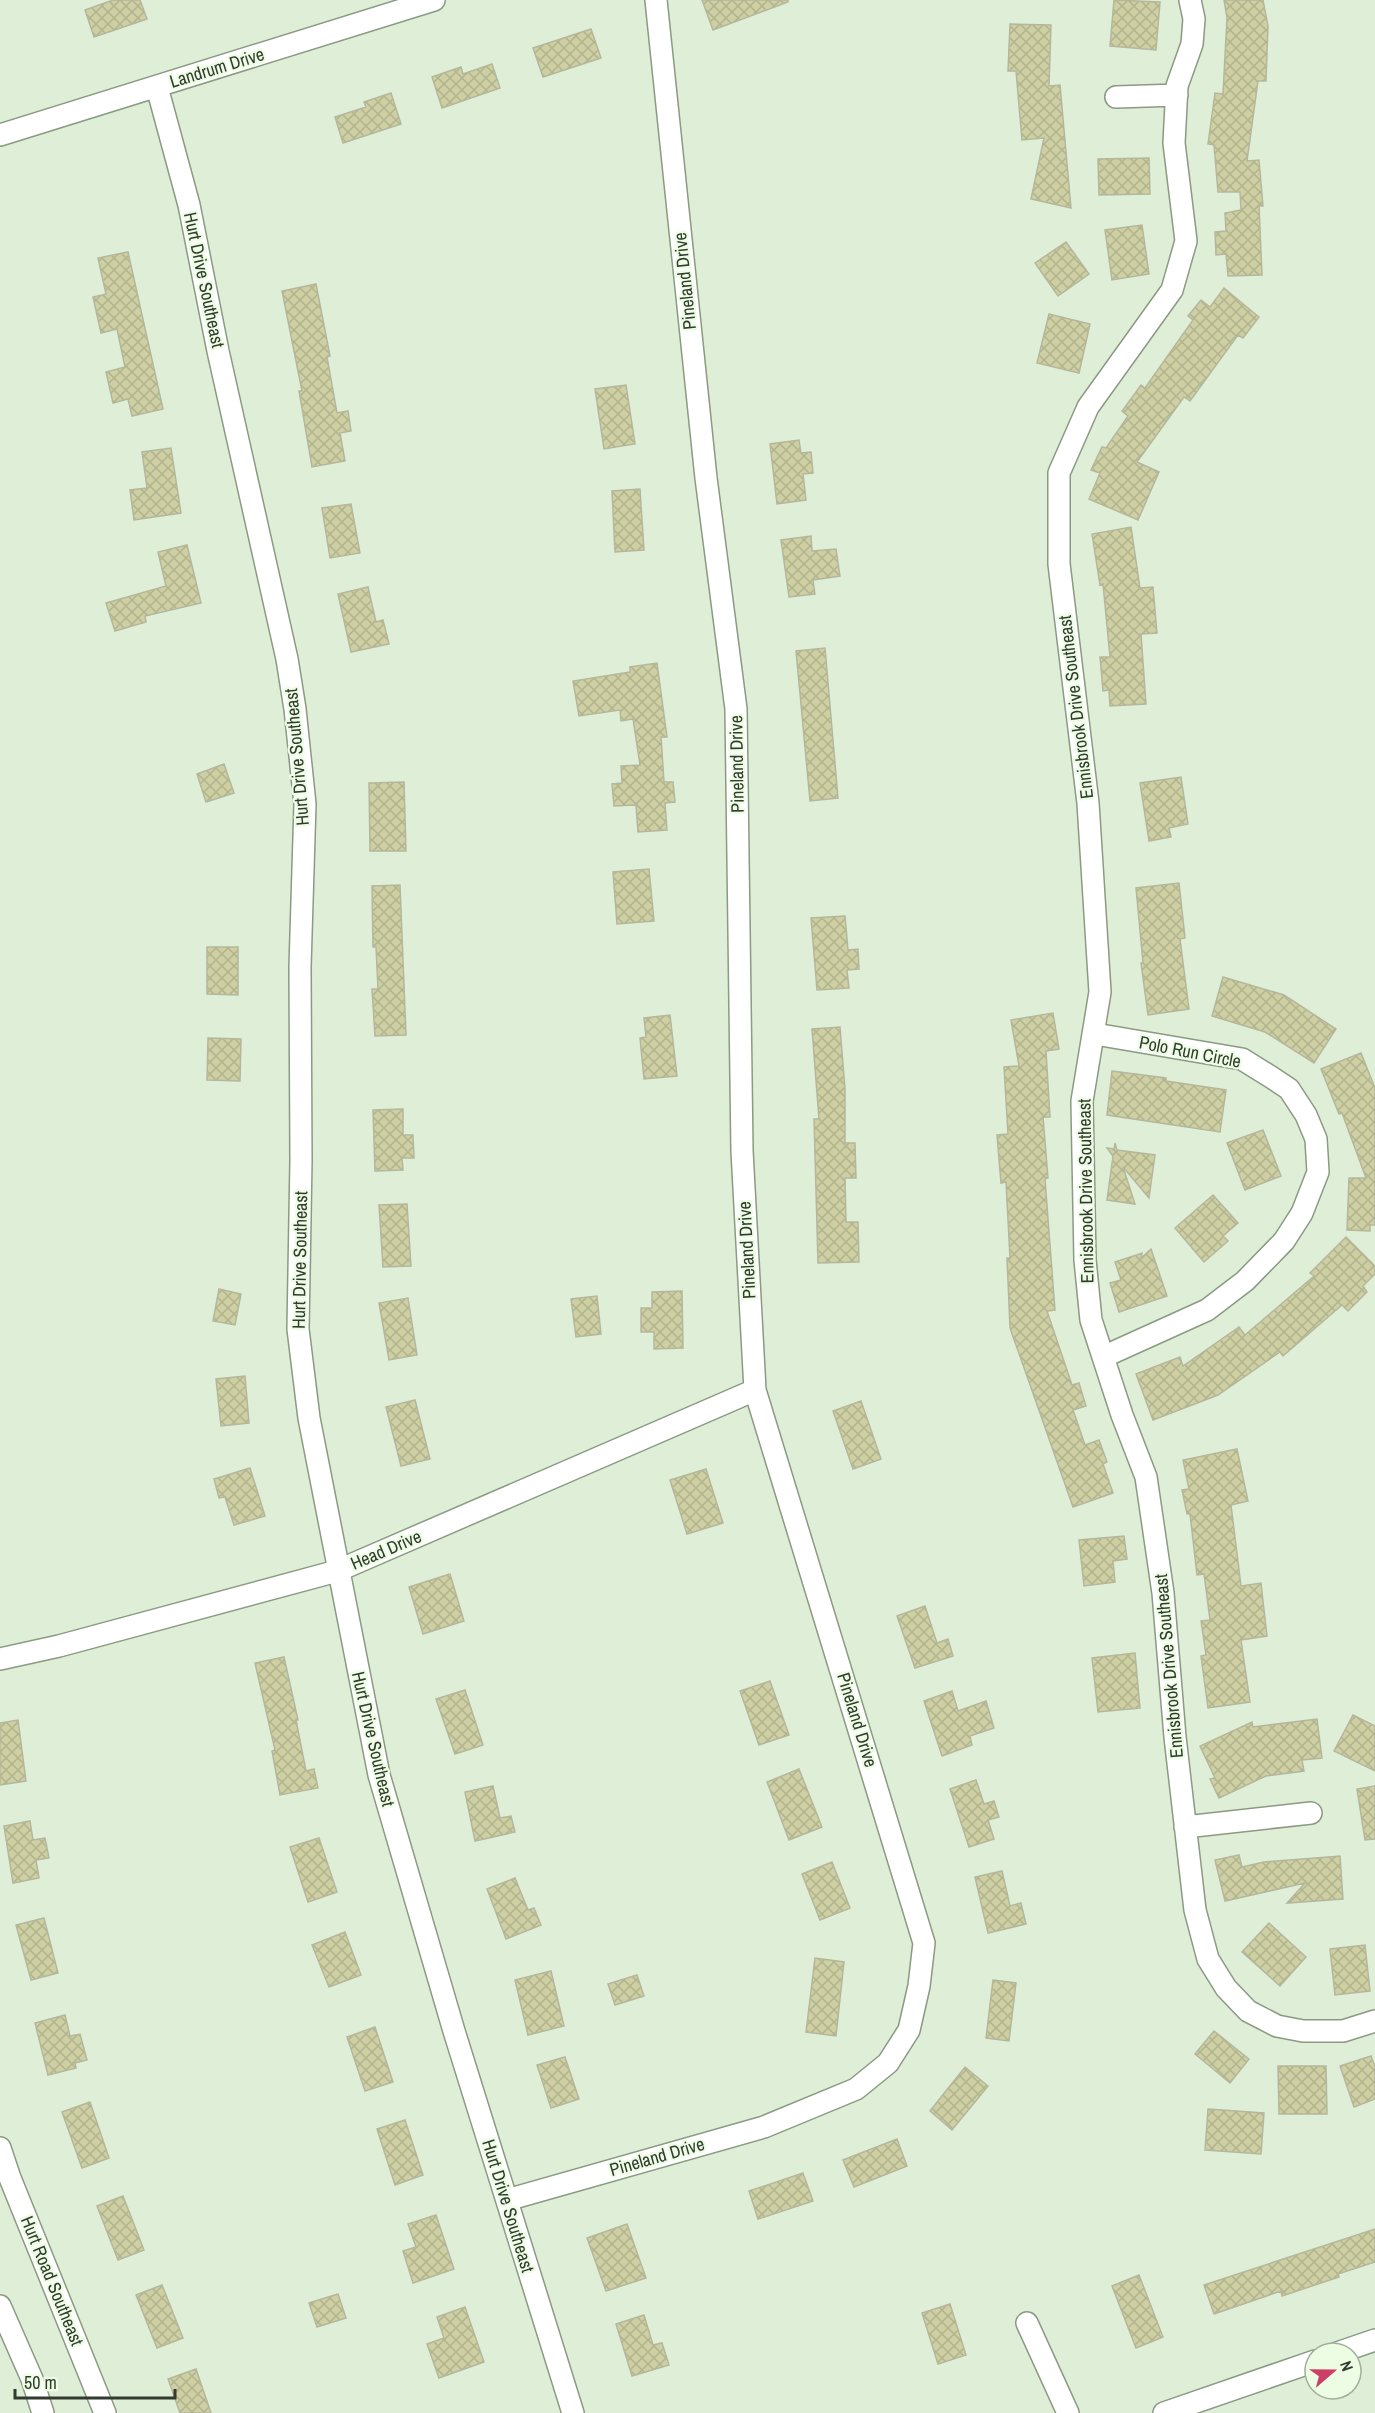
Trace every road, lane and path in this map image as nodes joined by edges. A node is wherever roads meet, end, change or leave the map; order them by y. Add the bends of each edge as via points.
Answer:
1 (434, 0) edge
2 (656, 0) edge
3 (1190, 0) edge
4 (157, 87) junction
5 (1177, 95) junction
6 (1116, 97) dead end
7 (0, 135) edge
8 (1095, 1034) junction
9 (1103, 1357) junction
10 (755, 1390) junction
11 (337, 1571) junction
12 (0, 1659) edge
13 (1311, 1813) dead end
14 (1185, 1827) junction
15 (1375, 2021) edge
16 (0, 2148) edge
17 (507, 2200) junction
18 (0, 2306) edge
19 (1027, 2323) dead end
20 (1303, 2365) edge
21 (43, 2413) edge
22 (105, 2413) edge
23 (573, 2413) edge
24 (1068, 2413) edge
25 (1164, 2413) edge

1 - 4 street, Landrum Drive
2 - 10 street, Pineland Drive via 706,478 736,709 742,1151
3 - 5 street, Ennisbrook Drive Southeast via 1194,19 1192,44
4 - 7 street, Landrum Drive
4 - 11 street, Hurt Drive Southeast via 189,205 288,659 295,709 304,804 298,1329 309,1418
5 - 6 street
5 - 8 street, Ennisbrook Drive Southeast via 1174,143 1186,241 1172,290 1088,407 1059,473 1059,564 1091,848 1100,992
8 - 9 street, Ennisbrook Drive Southeast via 1083,1101 1085,1260 1091,1320
8 - 9 street, Polo Run Circle via 1242,1059 1289,1089 1316,1139 1318,1172 1302,1213 1284,1241 1245,1281 1207,1310
9 - 14 street, Ennisbrook Drive Southeast via 1146,1477 1163,1593
10 - 11 street, Head Drive
10 - 17 street, Pineland Drive via 924,1943 909,2030 888,2063 856,2089 764,2127
11 - 12 street, Head Drive
11 - 17 street, Hurt Drive Southeast via 379,1775 412,1895
13 - 14 street
14 - 15 street, Ennisbrook Drive Southeast via 1195,1910 1208,1959 1226,1988 1248,2011 1277,2026 1303,2031 1343,2031
16 - 22 street, Hurt Road Southeast
17 - 23 street, Hurt Drive Southeast
18 - 21 street
19 - 24 street
20 - 25 street

